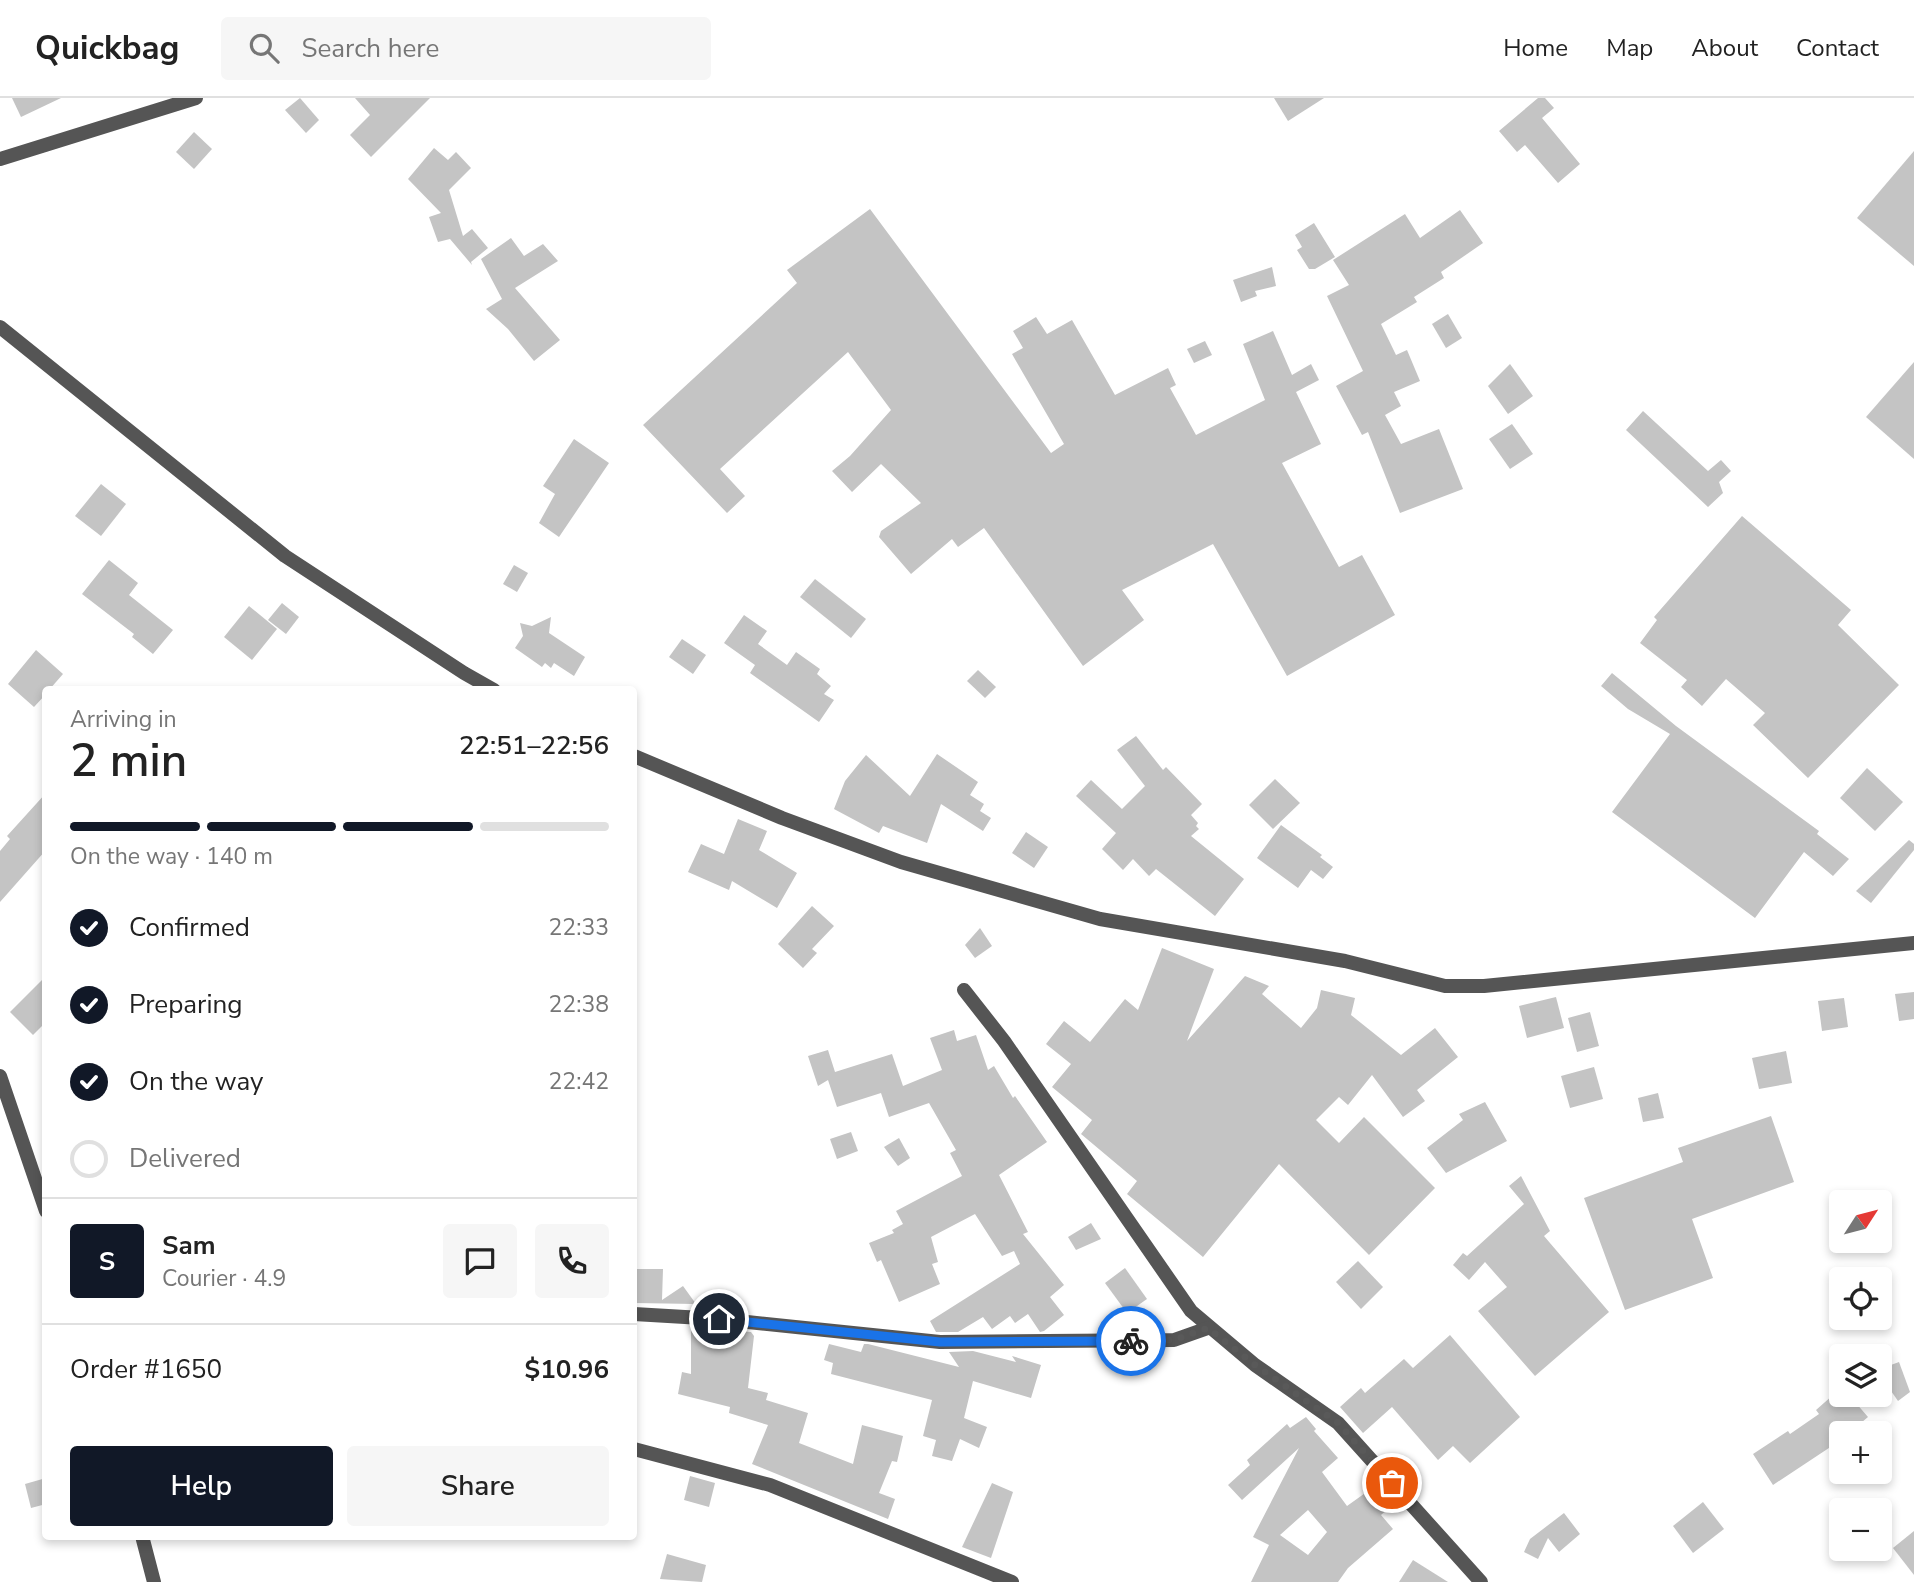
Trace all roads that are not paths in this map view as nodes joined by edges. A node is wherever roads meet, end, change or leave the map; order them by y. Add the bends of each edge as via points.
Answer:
1 (196, 98) edge
2 (0, 159) edge
3 (0, 327) edge
4 (487, 686) edge
5 (637, 756) edge
6 (1914, 943) edge
7 (964, 990) dead end
8 (0, 1076) edge
9 (42, 1199) edge
10 (637, 1314) edge
11 (1208, 1328) junction
12 (637, 1450) edge
13 (143, 1540) edge
14 (155, 1582) edge
15 (1012, 1582) edge
16 (1481, 1582) edge

1 - 2 street
3 - 4 street via 285,556
5 - 6 street via 782,818 901,862 1006,893 1100,919 1345,961 1445,986 1484,986
7 - 11 street via 1191,1311
8 - 9 street
10 - 11 street via 940,1342 1174,1340
11 - 16 street via 1338,1423
12 - 15 street via 770,1485
13 - 14 street

